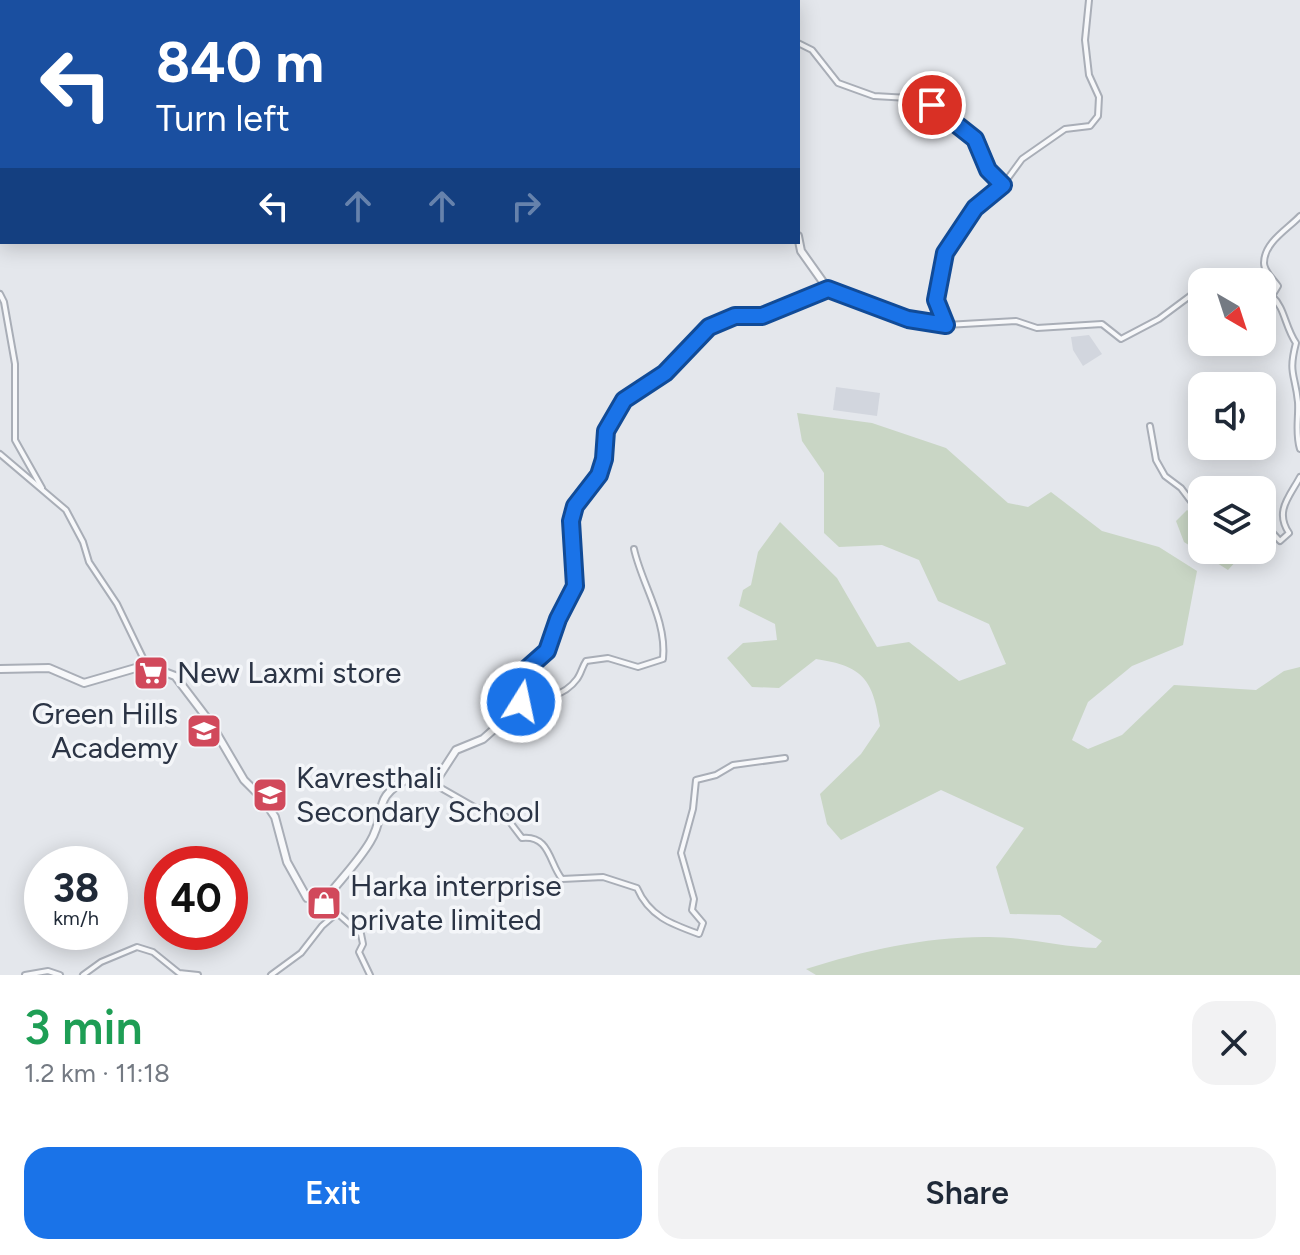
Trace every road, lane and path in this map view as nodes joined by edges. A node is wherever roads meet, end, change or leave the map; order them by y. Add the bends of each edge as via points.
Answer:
1 (1089, 0) edge
2 (800, 44) edge
3 (1003, 185) junction
4 (1300, 216) edge
5 (800, 244) edge
6 (1266, 268) edge
7 (828, 289) junction
8 (0, 294) edge
9 (1188, 297) edge
10 (1276, 300) edge
11 (946, 325) junction
12 (1150, 426) dead end
13 (1300, 449) edge
14 (0, 454) edge
15 (1300, 477) edge
16 (43, 490) junction
17 (1188, 497) edge
18 (1276, 537) edge
19 (634, 549) dead end
20 (146, 665) junction
21 (0, 669) edge
22 (521, 702) junction
23 (785, 758) dead end
24 (434, 784) junction
25 (327, 897) junction
26 (337, 913) junction
27 (25, 975) edge
28 (60, 975) edge
29 (83, 975) edge
30 (198, 975) edge
31 (271, 975) edge
32 (370, 975) edge

1 - 3 street via 1085,40 1089,75 1099,97 1098,116 1090,126 1065,129 1022,159
2 - 3 street via 812,50 838,83 874,96 926,99 975,139 988,170
3 - 11 street via 975,208 945,253 936,300
4 - 6 street via 1277,236 1265,258
5 - 7 street
7 - 11 street via 908,319
7 - 22 street via 762,316 735,316 709,327 665,373 624,400 606,431 599,475 575,506 571,521 575,586 547,651 521,674
8 - 16 street via 15,364 15,440
9 - 11 street via 1121,339 1102,324
10 - 13 street via 1296,343 1289,367 1298,402
12 - 17 street via 1156,460
14 - 16 street
15 - 18 street via 1283,504 1289,533 1280,541
16 - 20 street via 66,510
19 - 22 street via 656,610 663,659 638,667 608,658 586,661 563,691
20 - 21 street via 84,683 49,668
20 - 25 street via 175,676 210,722 244,780 275,817 287,862 307,898
22 - 24 street via 483,739 456,750
23 - 24 street via 733,765 696,780 681,853 694,899 692,910 703,923 699,934 644,906 637,888 603,877 562,879 552,854 539,841 522,838 503,813 476,808
24 - 25 street via 411,777 394,786 381,801 373,839
25 - 26 street
26 - 31 street via 301,953
26 - 32 street via 361,934 359,952
27 - 28 street
29 - 30 street via 137,947 153,952 179,973

